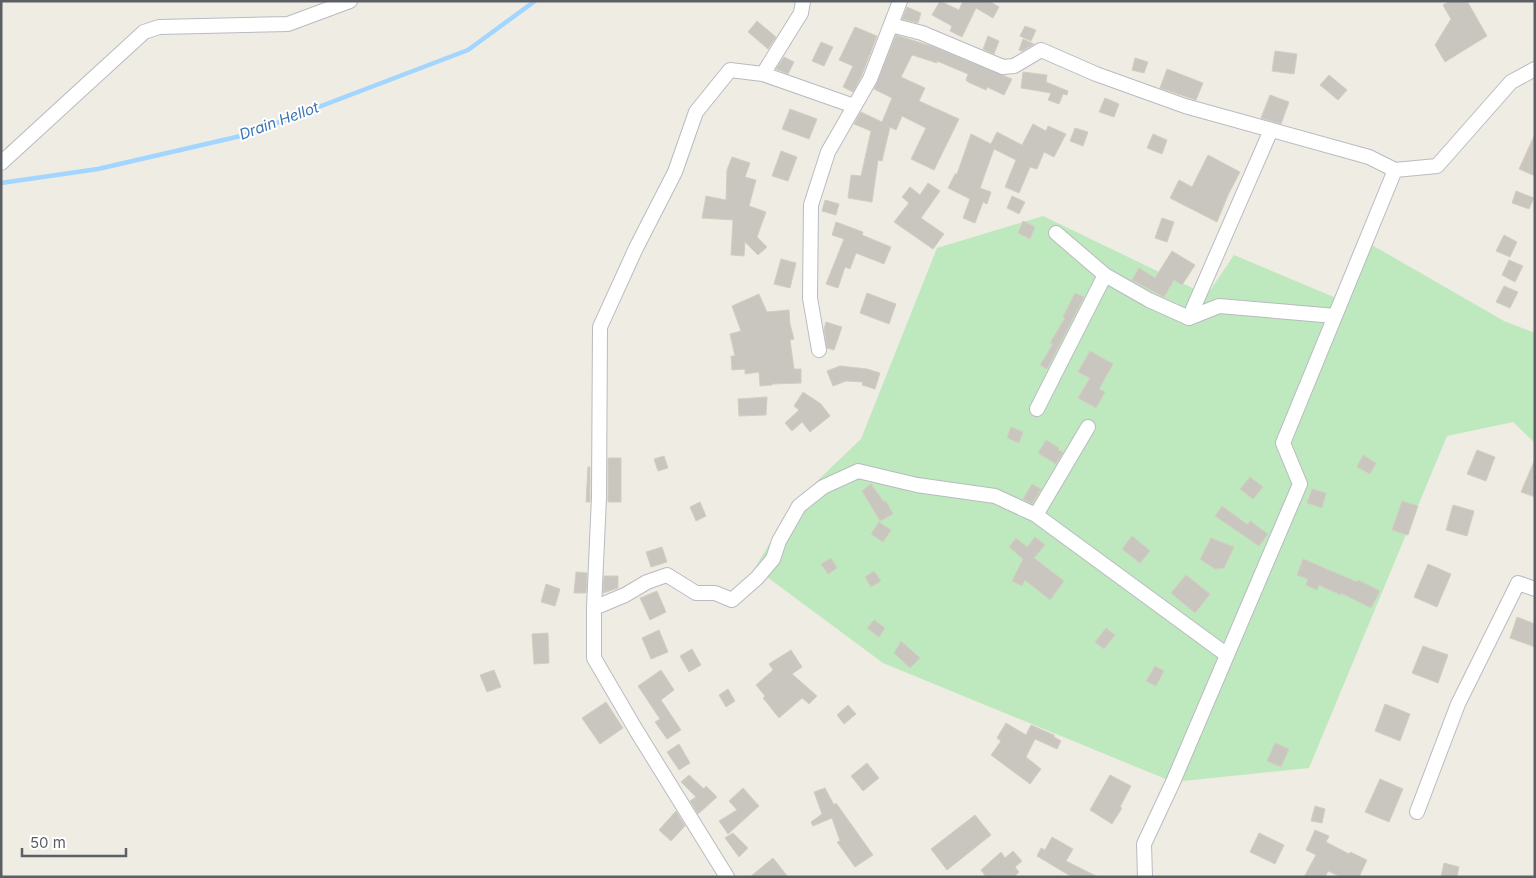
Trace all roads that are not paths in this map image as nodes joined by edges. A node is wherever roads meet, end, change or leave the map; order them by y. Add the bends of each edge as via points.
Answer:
1 (350, 1) edge
2 (802, 1) edge
3 (900, 1) edge
4 (891, 25) junction
5 (1535, 69) edge
6 (763, 74) junction
7 (854, 106) junction
8 (1271, 130) junction
9 (1, 163) edge
10 (1395, 170) junction
11 (1056, 233) dead end
12 (1105, 274) junction
13 (1335, 316) junction
14 (1189, 318) junction
15 (819, 350) dead end
16 (1037, 409) dead end
17 (1088, 427) dead end
18 (1036, 515) junction
19 (1535, 589) edge
20 (594, 608) junction
21 (1227, 655) junction
22 (1416, 812) dead end
23 (727, 877) edge
24 (1145, 877) edge

1 - 9 street via 288,24 159,27 144,32
2 - 6 street via 801,13
3 - 4 street
4 - 7 street via 870,79
4 - 8 street via 922,33 1003,67 1014,66 1041,50 1168,100
5 - 10 street via 1511,82 1437,166
6 - 7 street
6 - 20 street via 730,70 696,112 675,172 600,327 599,497
7 - 15 street via 828,152 811,205 810,298
8 - 10 street via 1369,157
8 - 14 street
10 - 13 street
11 - 12 street
12 - 14 street via 1149,300
12 - 16 street
13 - 14 street via 1218,306
13 - 21 street via 1283,443 1300,484
17 - 18 street
18 - 20 street via 995,496 858,471 823,487 799,506 779,541 774,559 732,600 715,593 696,593 667,575
18 - 21 street
19 - 22 street via 1518,583 1458,704
20 - 23 street via 594,658
21 - 24 street via 1144,844

